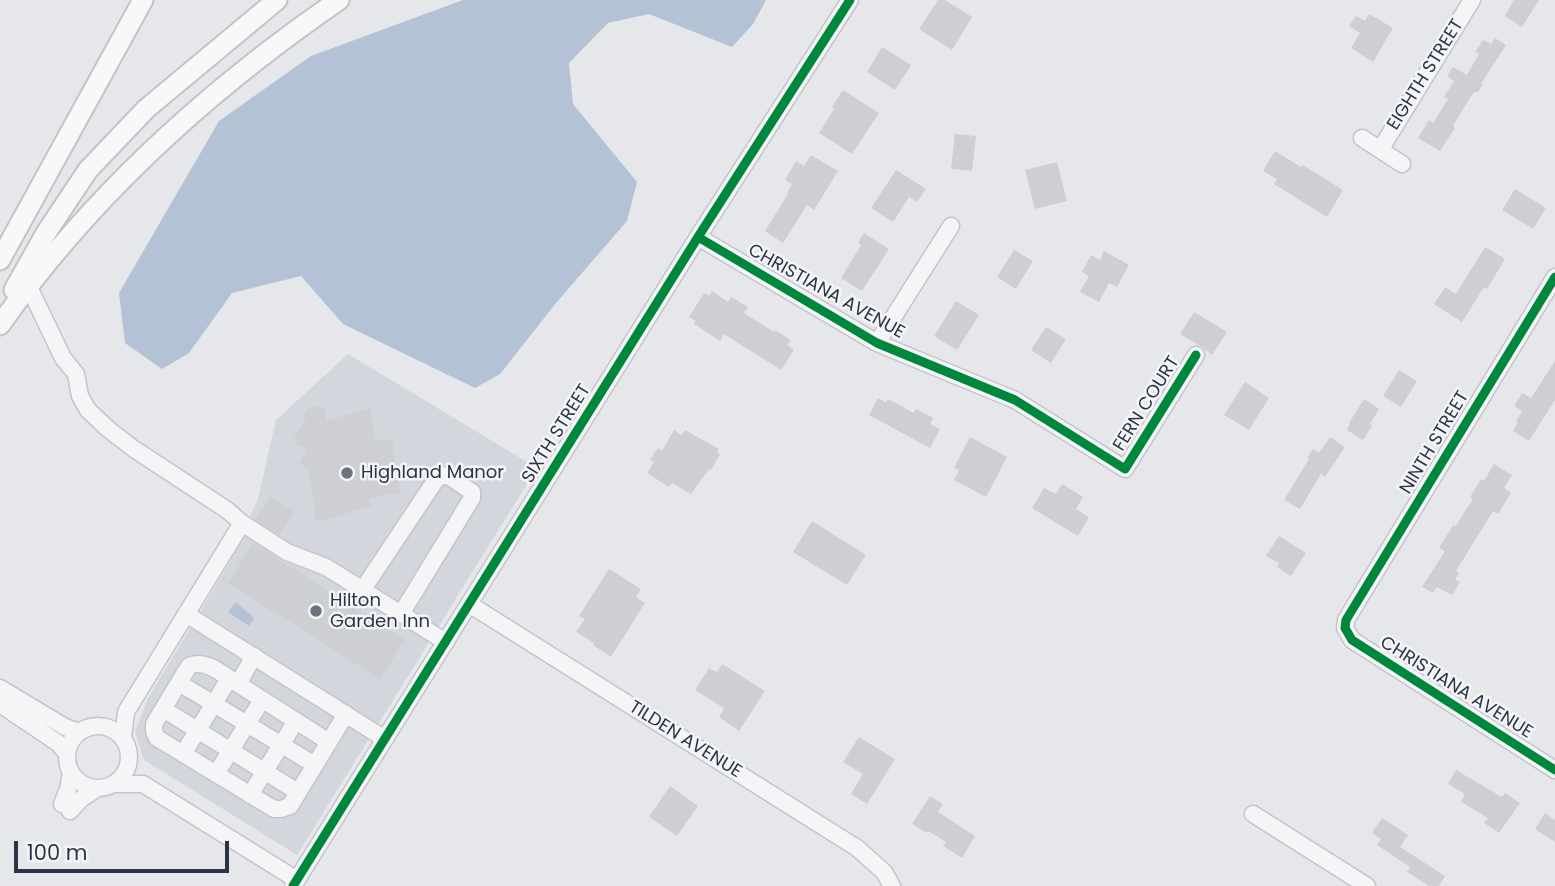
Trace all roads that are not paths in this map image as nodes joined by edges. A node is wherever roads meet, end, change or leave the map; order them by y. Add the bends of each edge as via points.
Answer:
1 (144, 0) edge
2 (152, 0) edge
3 (277, 0) edge
4 (338, 0) edge
5 (850, 0) edge
6 (1472, 0) edge
7 (1362, 138) dead end
8 (1380, 150) junction
9 (56, 160) junction
10 (1402, 164) dead end
11 (951, 226) dead end
12 (6, 236) edge
13 (698, 237) junction
14 (0, 260) edge
15 (1555, 277) edge
16 (29, 287) junction
17 (0, 315) edge
18 (0, 325) edge
19 (877, 343) junction
20 (1196, 355) dead end
21 (1125, 469) joint
22 (242, 523) junction
23 (363, 589) junction
24 (469, 604) junction
25 (186, 614) junction
26 (401, 614) junction
27 (1345, 628) joint
28 (446, 642) junction
29 (254, 656) junction
30 (233, 681) junction
31 (179, 683) junction
32 (0, 688) edge
33 (262, 700) junction
34 (0, 704) edge
35 (214, 704) junction
36 (163, 709) junction
37 (126, 712) junction
38 (346, 714) junction
39 (296, 721) junction
40 (247, 724) junction
41 (105, 726) junction
42 (198, 731) junction
43 (79, 732) junction
44 (122, 737) junction
45 (385, 739) junction
46 (329, 742) junction
47 (281, 745) junction
48 (231, 751) junction
49 (67, 754) junction
50 (183, 754) junction
51 (130, 757) junction
52 (315, 765) junction
53 (1555, 770) edge
54 (265, 771) junction
55 (71, 773) junction
56 (216, 774) junction
57 (116, 783) junction
58 (144, 785) junction
59 (96, 789) junction
60 (298, 792) junction
61 (250, 794) junction
62 (1254, 814) dead end
63 (295, 883) edge
64 (892, 886) edge
65 (1367, 886) edge

1 - 9 main road
2 - 9 main road
3 - 17 main road via 146,109 88,170
4 - 16 main road via 175,129 109,194
5 - 13 street, SIXTH STREET
6 - 8 street, EIGHTH STREET
7 - 8 street
8 - 10 street
9 - 12 main road
11 - 19 street
12 - 14 main road
13 - 19 street, CHRISTIANA AVENUE
13 - 24 street, SIXTH STREET
15 - 27 street, NINTH STREET
16 - 18 main road
16 - 22 street via 63,358 76,374 88,410 134,449
19 - 21 street, CHRISTIANA AVENUE via 1015,400
20 - 21 street, FERN COURT
22 - 23 street via 287,552 326,567
22 - 25 street
23 - 26 street
23 - 26 street via 437,478 447,475 472,492 472,498
24 - 28 street, SIXTH STREET
24 - 64 street, TILDEN AVENUE via 857,848 884,872
25 - 29 street
25 - 37 street
26 - 28 street
27 - 53 street, CHRISTIANA AVENUE via 1352,640
28 - 45 street, SIXTH STREET
29 - 30 street
29 - 38 street
30 - 31 street via 205,663 196,663
30 - 33 street
30 - 35 street
31 - 35 street
31 - 36 street
32 - 43 street
33 - 39 street
33 - 40 street
34 - 49 street
35 - 40 street
35 - 42 street
36 - 42 street
36 - 50 street via 154,724 157,738
37 - 41 street
37 - 44 street
38 - 45 street
38 - 46 street
39 - 46 street
39 - 47 street
40 - 47 street
40 - 48 street
41 - 43 street
41 - 44 street
42 - 48 street
42 - 50 street
43 - 49 street
44 - 51 street
45 - 63 street, SIXTH STREET
46 - 52 street
47 - 52 street
47 - 54 street
48 - 54 street
48 - 56 street
49 - 55 street
50 - 56 street
51 - 57 street
51 - 58 street
52 - 60 street
54 - 60 street
54 - 61 street
55 - 59 street via 86,787
55 - 59 street via 66,808
56 - 61 street
57 - 58 street
57 - 59 street
58 - 63 street
60 - 61 street via 290,806 281,809
62 - 65 street

